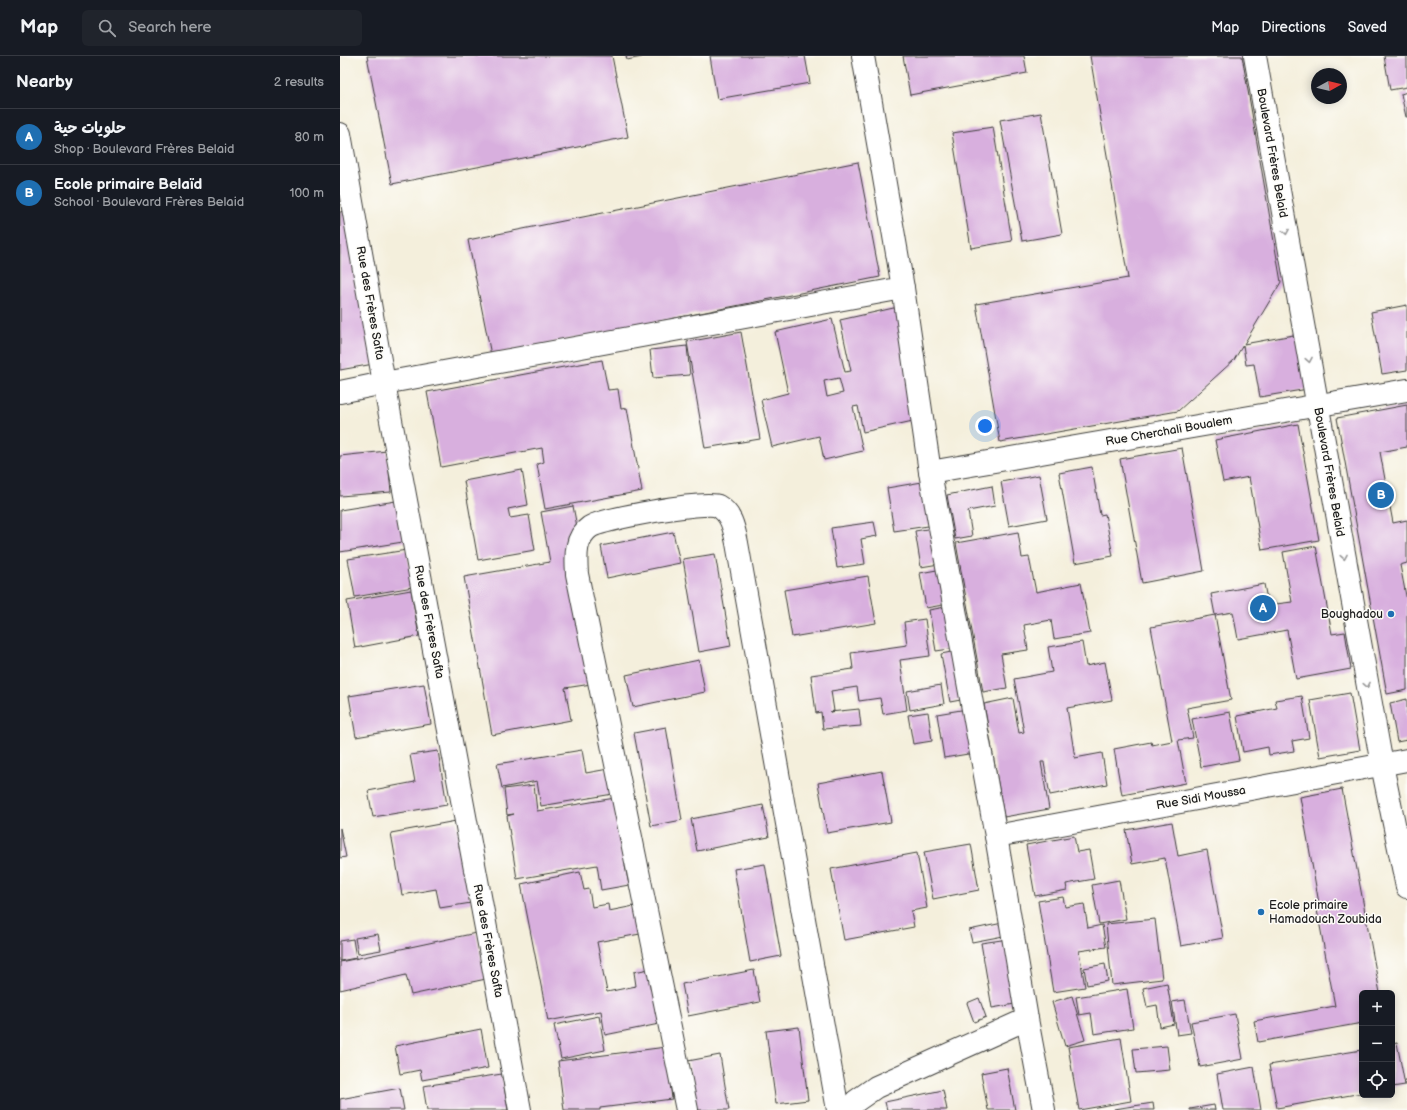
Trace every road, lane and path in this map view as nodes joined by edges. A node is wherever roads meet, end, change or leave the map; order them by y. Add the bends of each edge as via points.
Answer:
1 (863, 56) edge
2 (1255, 56) edge
3 (340, 134) edge
4 (903, 288) junction
5 (384, 383) junction
6 (1407, 390) edge
7 (340, 392) edge
8 (1317, 406) junction
9 (930, 472) junction
10 (1407, 760) edge
11 (1382, 765) junction
12 (996, 836) junction
13 (1407, 887) edge
14 (1027, 1019) junction
15 (520, 1110) edge
16 (687, 1110) edge
17 (838, 1110) edge
18 (848, 1110) edge
19 (1044, 1110) edge

1 - 4 street
2 -> 8 street, Boulevard Frères Belaid
3 - 5 street, Rue des Frères Safta
4 - 5 street
4 - 9 street
5 - 7 street
5 - 15 street, Rue des Frères Safta
6 - 8 street, Rue Cherchali Boualem
8 - 9 street, Rue Cherchali Boualem
8 -> 11 street, Boulevard Frères Belaid
9 - 12 street
10 - 11 street, Rue Sidi Moussa
11 - 12 street, Rue Sidi Moussa
11 - 13 street, Boulevard Frères Belaid
12 - 14 street
14 - 18 street via 876,1088
14 - 19 street
16 - 17 street via 577,574 576,553 585,532 604,521 707,504 716,505 730,516 737,543

